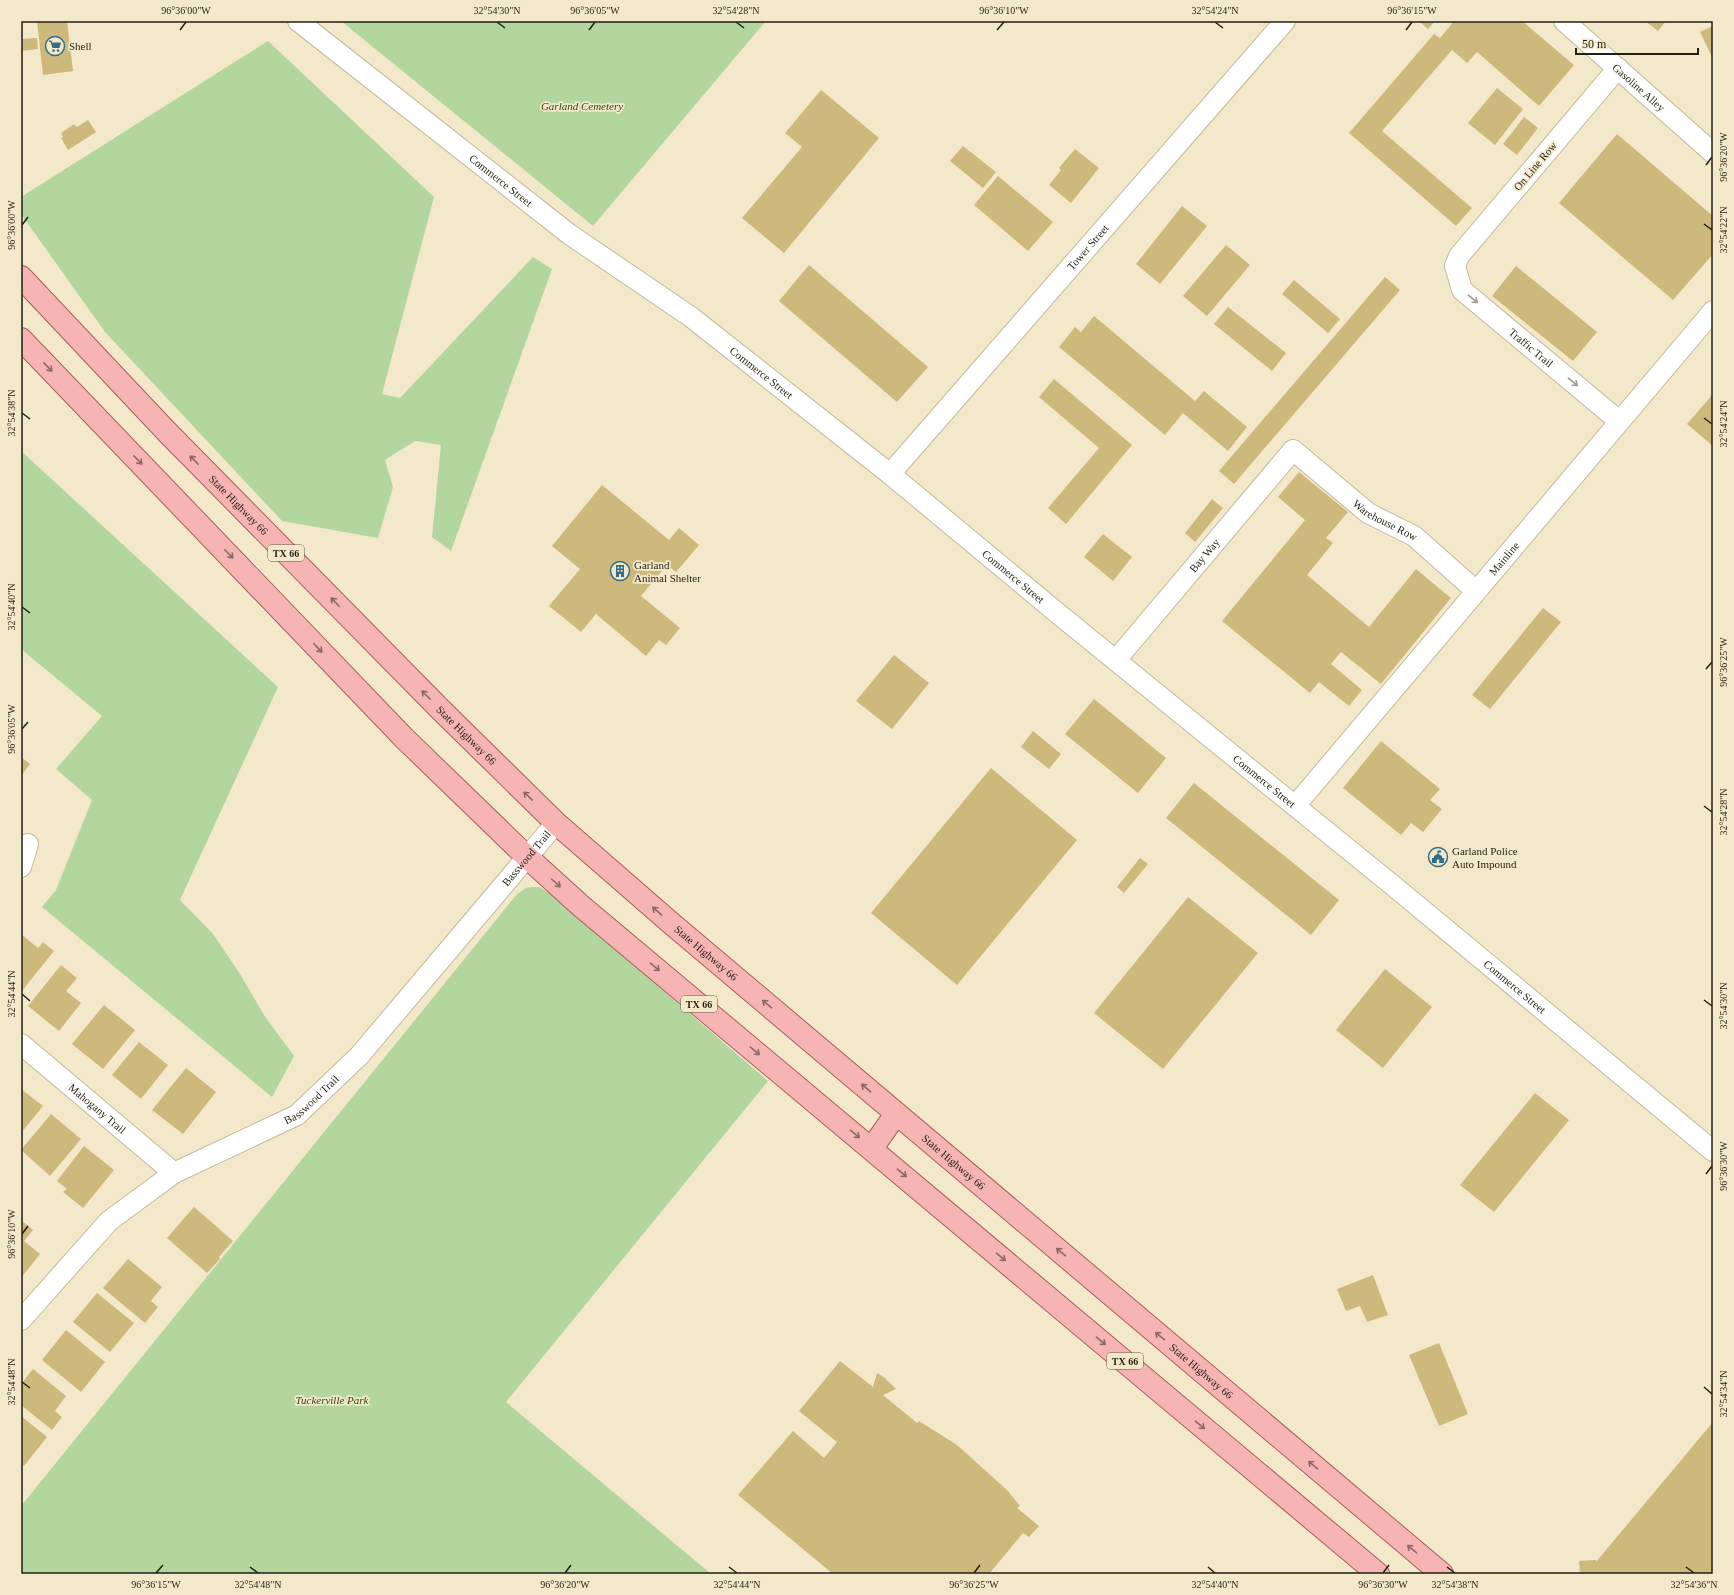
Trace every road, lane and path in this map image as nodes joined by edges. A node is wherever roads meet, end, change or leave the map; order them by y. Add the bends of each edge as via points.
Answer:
1 (298, 21) edge
2 (1285, 21) edge
3 (1564, 21) edge
4 (1618, 68) junction
5 (1713, 153) edge
6 (1455, 266) joint
7 (21, 277) edge
8 (1713, 311) edge
9 (21, 339) edge
10 (1619, 421) junction
11 (1293, 450) joint
12 (890, 474) junction
13 (1476, 591) junction
14 (1116, 660) junction
15 (1295, 806) junction
16 (556, 823) junction
17 (28, 844) dead end
18 (527, 857) junction
19 (21, 868) edge
20 (21, 1044) edge
21 (896, 1114) junction
22 (872, 1148) junction
23 (1713, 1151) edge
24 (174, 1173) junction
25 (21, 1320) edge
26 (1378, 1574) edge
27 (1442, 1574) edge

1 - 12 street, Commerce Street via 569,234 691,317
2 - 12 street, Tower Street
3 - 4 street, Gasoline Alley
4 - 5 street, Gasoline Alley
4 - 6 street, On Line Row via 1459,256
6 -> 10 street, Traffic Trail via 1462,290
16 -> 7 main road, State Highway 66 / TX 66 via 167,432
8 - 10 street, Mainline
9 -> 18 main road, TX 66 via 404,738
10 - 13 street, Mainline
11 - 13 street, Warehouse Row via 1368,513 1414,536
11 - 14 street, Bay Way
12 - 14 street, Commerce Street
13 - 15 street, Mainline
14 - 15 street, Commerce Street
15 - 23 street, Commerce Street
16 - 18 street, Basswood Trail
21 -> 16 main road, State Highway 66 / TX 66
17 - 19 street
18 -> 22 main road, TX 66
18 - 24 street, Basswood Trail via 359,1056 297,1115
20 - 24 street, Mahogany Trail
21 - 22 main road
27 -> 21 main road, State Highway 66 / TX 66
22 -> 26 main road, TX 66
24 - 25 street, Basswood Trail via 109,1221

